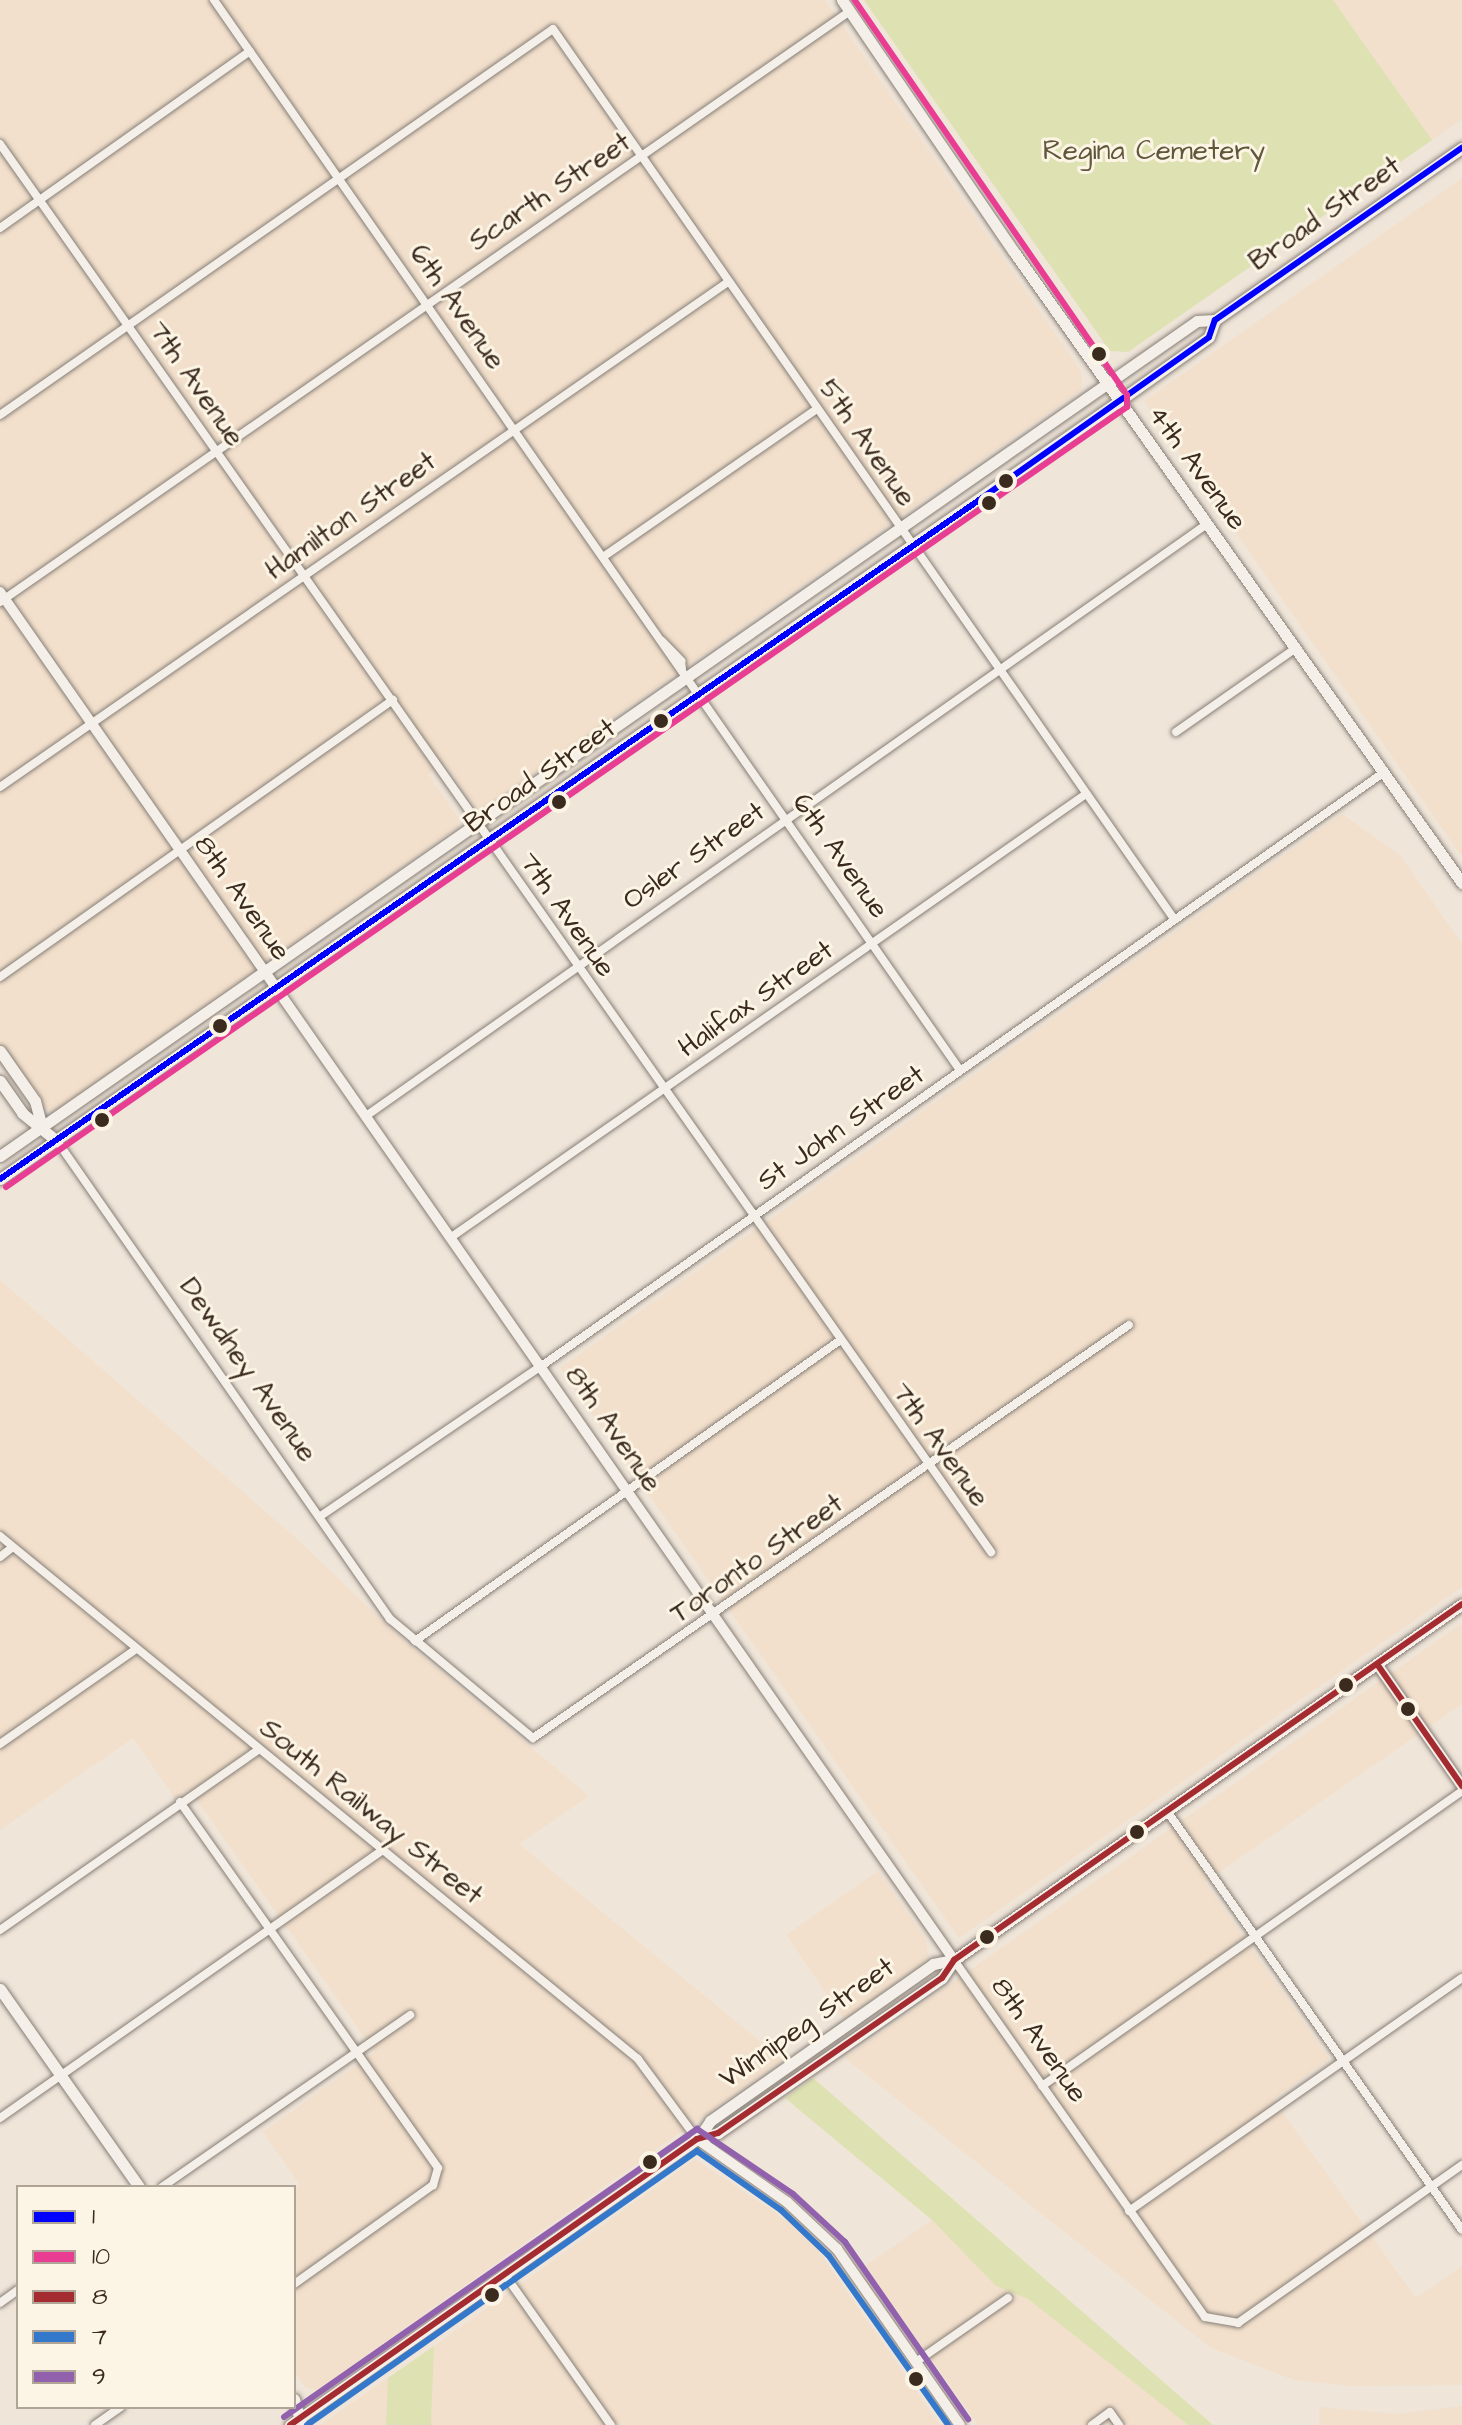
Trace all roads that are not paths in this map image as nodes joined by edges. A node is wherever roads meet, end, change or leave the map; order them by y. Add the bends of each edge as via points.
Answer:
1 (214, 0) edge
2 (842, 0) edge
3 (850, 11) junction
4 (250, 51) junction
5 (0, 144) edge
6 (1462, 148) edge
7 (642, 156) junction
8 (337, 176) junction
9 (40, 200) junction
10 (0, 228) edge
11 (728, 282) junction
12 (426, 304) junction
13 (1215, 320) junction
14 (128, 326) junction
15 (1107, 383) junction
16 (1119, 401) junction
17 (817, 409) junction
18 (0, 415) edge
19 (513, 429) junction
20 (217, 451) junction
21 (1207, 524) junction
22 (900, 530) junction
23 (912, 547) junction
24 (603, 557) junction
25 (304, 575) junction
26 (2, 598) edge
27 (1296, 648) junction
28 (997, 670) junction
29 (685, 674) junction
30 (699, 694) junction
31 (393, 700) junction
32 (92, 724) junction
33 (1176, 732) dead end
34 (1383, 773) junction
35 (0, 787) edge
36 (1086, 794) junction
37 (785, 819) junction
38 (477, 824) junction
39 (490, 842) junction
40 (180, 851) junction
41 (1462, 883) edge
42 (1174, 919) junction
43 (873, 945) junction
44 (576, 967) junction
45 (265, 972) junction
46 (0, 977) edge
47 (278, 990) junction
48 (0, 1051) edge
49 (960, 1070) junction
50 (0, 1081) edge
51 (663, 1090) junction
52 (366, 1116) junction
53 (42, 1127) junction
54 (57, 1141) junction
55 (0, 1156) edge
56 (0, 1179) edge
57 (752, 1218) junction
58 (450, 1238) junction
59 (1129, 1325) dead end
60 (839, 1341) junction
61 (540, 1367) junction
62 (928, 1466) junction
63 (627, 1491) junction
64 (322, 1515) junction
65 (0, 1536) edge
66 (13, 1547) junction
67 (991, 1552) dead end
68 (0, 1557) edge
69 (1462, 1604) edge
70 (714, 1616) junction
71 (415, 1641) junction
72 (136, 1649) junction
73 (1377, 1664) junction
74 (0, 1744) edge
75 (259, 1749) junction
76 (1462, 1788) edge
77 (180, 1802) junction
78 (1167, 1811) junction
79 (383, 1850) junction
80 (269, 1928) junction
81 (0, 1930) edge
82 (1254, 1936) junction
83 (954, 1960) junction
84 (1462, 1978) edge
85 (0, 1989) edge
86 (410, 2015) dead end
87 (357, 2053) junction
88 (1342, 2062) junction
89 (61, 2075) junction
90 (1042, 2086) junction
91 (0, 2118) edge
92 (697, 2139) junction
93 (1462, 2165) edge
94 (138, 2185) edge
95 (165, 2185) edge
96 (1431, 2187) junction
97 (1129, 2211) junction
98 (1462, 2230) edge
99 (505, 2275) junction
100 (296, 2283) edge
101 (1008, 2298) dead end
102 (916, 2362) junction
103 (118, 2409) edge
104 (297, 2423) edge
105 (95, 2425) edge
106 (611, 2425) edge
107 (960, 2425) edge
108 (1092, 2425) edge
109 (1119, 2425) edge

1 - 4 street, 6th Avenue
2 - 3 main road, 4th Avenue
3 - 7 street, Scarth Street
3 - 15 main road, 4th Avenue
4 - 8 street, 6th Avenue
4 - 9 street
5 - 9 street, 7th Avenue
6 - 13 main road, Broad Street
7 - 8 street, 5th Avenue via 553,29
7 - 11 street, 5th Avenue
7 - 12 street, Scarth Street
8 - 12 street, 6th Avenue
8 - 14 street
9 - 10 street
9 - 14 street, 7th Avenue
11 - 17 street, 5th Avenue
11 - 19 street, Hamilton Street
12 - 19 street, 6th Avenue
12 - 20 street, Scarth Street
13 - 15 main road, Broad Street via 1197,321
13 - 16 main road, Broad Street via 1209,337
14 - 18 street
14 - 20 street, 7th Avenue
15 - 16 main road, 4th Avenue
15 - 22 main road, Broad Street
16 - 21 main road, 4th Avenue
16 - 23 main road, Broad Street
17 - 22 street, 5th Avenue
17 - 24 street
19 - 24 street, 6th Avenue
19 - 25 street, Hamilton Street
20 - 25 street, 7th Avenue
20 - 26 street, Scarth Street
21 - 27 main road, 4th Avenue
21 - 28 street, Osler Street
22 - 23 street, 5th Avenue
22 - 29 main road, Broad Street
23 - 28 street, 5th Avenue
23 - 30 main road, Broad Street
24 - 29 street, 6th Avenue via 681,661
25 - 31 street, 7th Avenue
25 - 32 street, Hamilton Street
26 - 32 street, 8th Avenue
27 - 33 street
27 - 34 main road, 4th Avenue
28 - 36 street, 5th Avenue
28 - 37 street, Osler Street
29 - 30 street, 6th Avenue
29 - 38 main road, Broad Street
30 - 37 street, 6th Avenue
30 - 39 main road, Broad Street
31 - 38 street, 7th Avenue
31 - 40 street
32 - 35 street, Hamilton Street
32 - 40 street, 8th Avenue
34 - 41 main road, 4th Avenue
34 - 42 street, St John Street
36 - 42 street, 5th Avenue
36 - 43 street, Halifax Street
37 - 43 street, 6th Avenue
37 - 44 street, Osler Street
38 - 39 street, 7th Avenue
38 - 45 main road, Broad Street
39 - 44 street, 7th Avenue
39 - 47 main road, Broad Street
40 - 45 street, 8th Avenue
40 - 46 street
42 - 49 street, St John Street
43 - 49 street, 6th Avenue
43 - 51 street, Halifax Street
44 - 51 street, 7th Avenue
44 - 52 street, Osler Street
45 - 47 street, 8th Avenue
45 - 53 main road, Broad Street
47 - 52 street, 8th Avenue
47 - 54 main road, Broad Street
48 - 53 main road, Dewdney Avenue via 35,1101
49 - 57 street, St John Street
50 - 53 main road, Dewdney Avenue via 22,1113
51 - 57 street, 7th Avenue
51 - 58 street, Halifax Street
52 - 58 street, 8th Avenue
53 - 54 main road, Dewdney Avenue
53 - 55 main road, Broad Street
54 - 56 main road, Broad Street
54 - 64 street, Dewdney Avenue
57 - 60 street, 7th Avenue
57 - 61 street, St John Street
58 - 61 street, 8th Avenue
59 - 62 street, Toronto Street
60 - 62 street, 7th Avenue
60 - 63 street
61 - 63 street, 8th Avenue
61 - 64 street, St John Street
62 - 67 street, 7th Avenue
62 - 70 street, Toronto Street
63 - 70 street, 8th Avenue
63 - 71 street
64 - 71 street, Dewdney Avenue via 390,1619
65 - 66 street, South Railway Street
66 - 68 street
66 - 72 street, South Railway Street
69 - 73 main road, Winnipeg Street
70 - 71 street, Toronto Street via 533,1738
70 - 83 street, 8th Avenue
72 - 74 street
72 - 75 street, South Railway Street
73 - 76 street
73 - 78 main road, Winnipeg Street
75 - 77 street
75 - 79 street, South Railway Street
76 - 82 street
77 - 80 street
77 - 81 street
78 - 82 street
78 - 83 main road, Winnipeg Street
79 - 80 street
79 - 92 street, South Railway Street via 638,2059
80 - 87 street
80 - 89 street
82 - 88 street
82 - 90 street
83 - 90 street, 8th Avenue
83 - 92 main road, Winnipeg Street via 933,1964 710,2121
84 - 88 street
85 - 89 main road
86 - 87 street
87 - 95 street
87 - 100 street via 438,2168 433,2185
88 - 96 street
88 - 97 street
89 - 91 street
89 - 94 main road
90 - 97 street, 8th Avenue
92 - 99 main road, Winnipeg Street
92 - 102 street via 787,2202 837,2249
93 - 96 street, 8th Avenue
96 - 97 street, 8th Avenue via 1238,2323 1205,2317
96 - 98 street
99 - 104 main road, Winnipeg Street
99 - 106 street
101 - 102 street
102 - 107 street
103 - 105 street
108 - 109 street via 1110,2412

